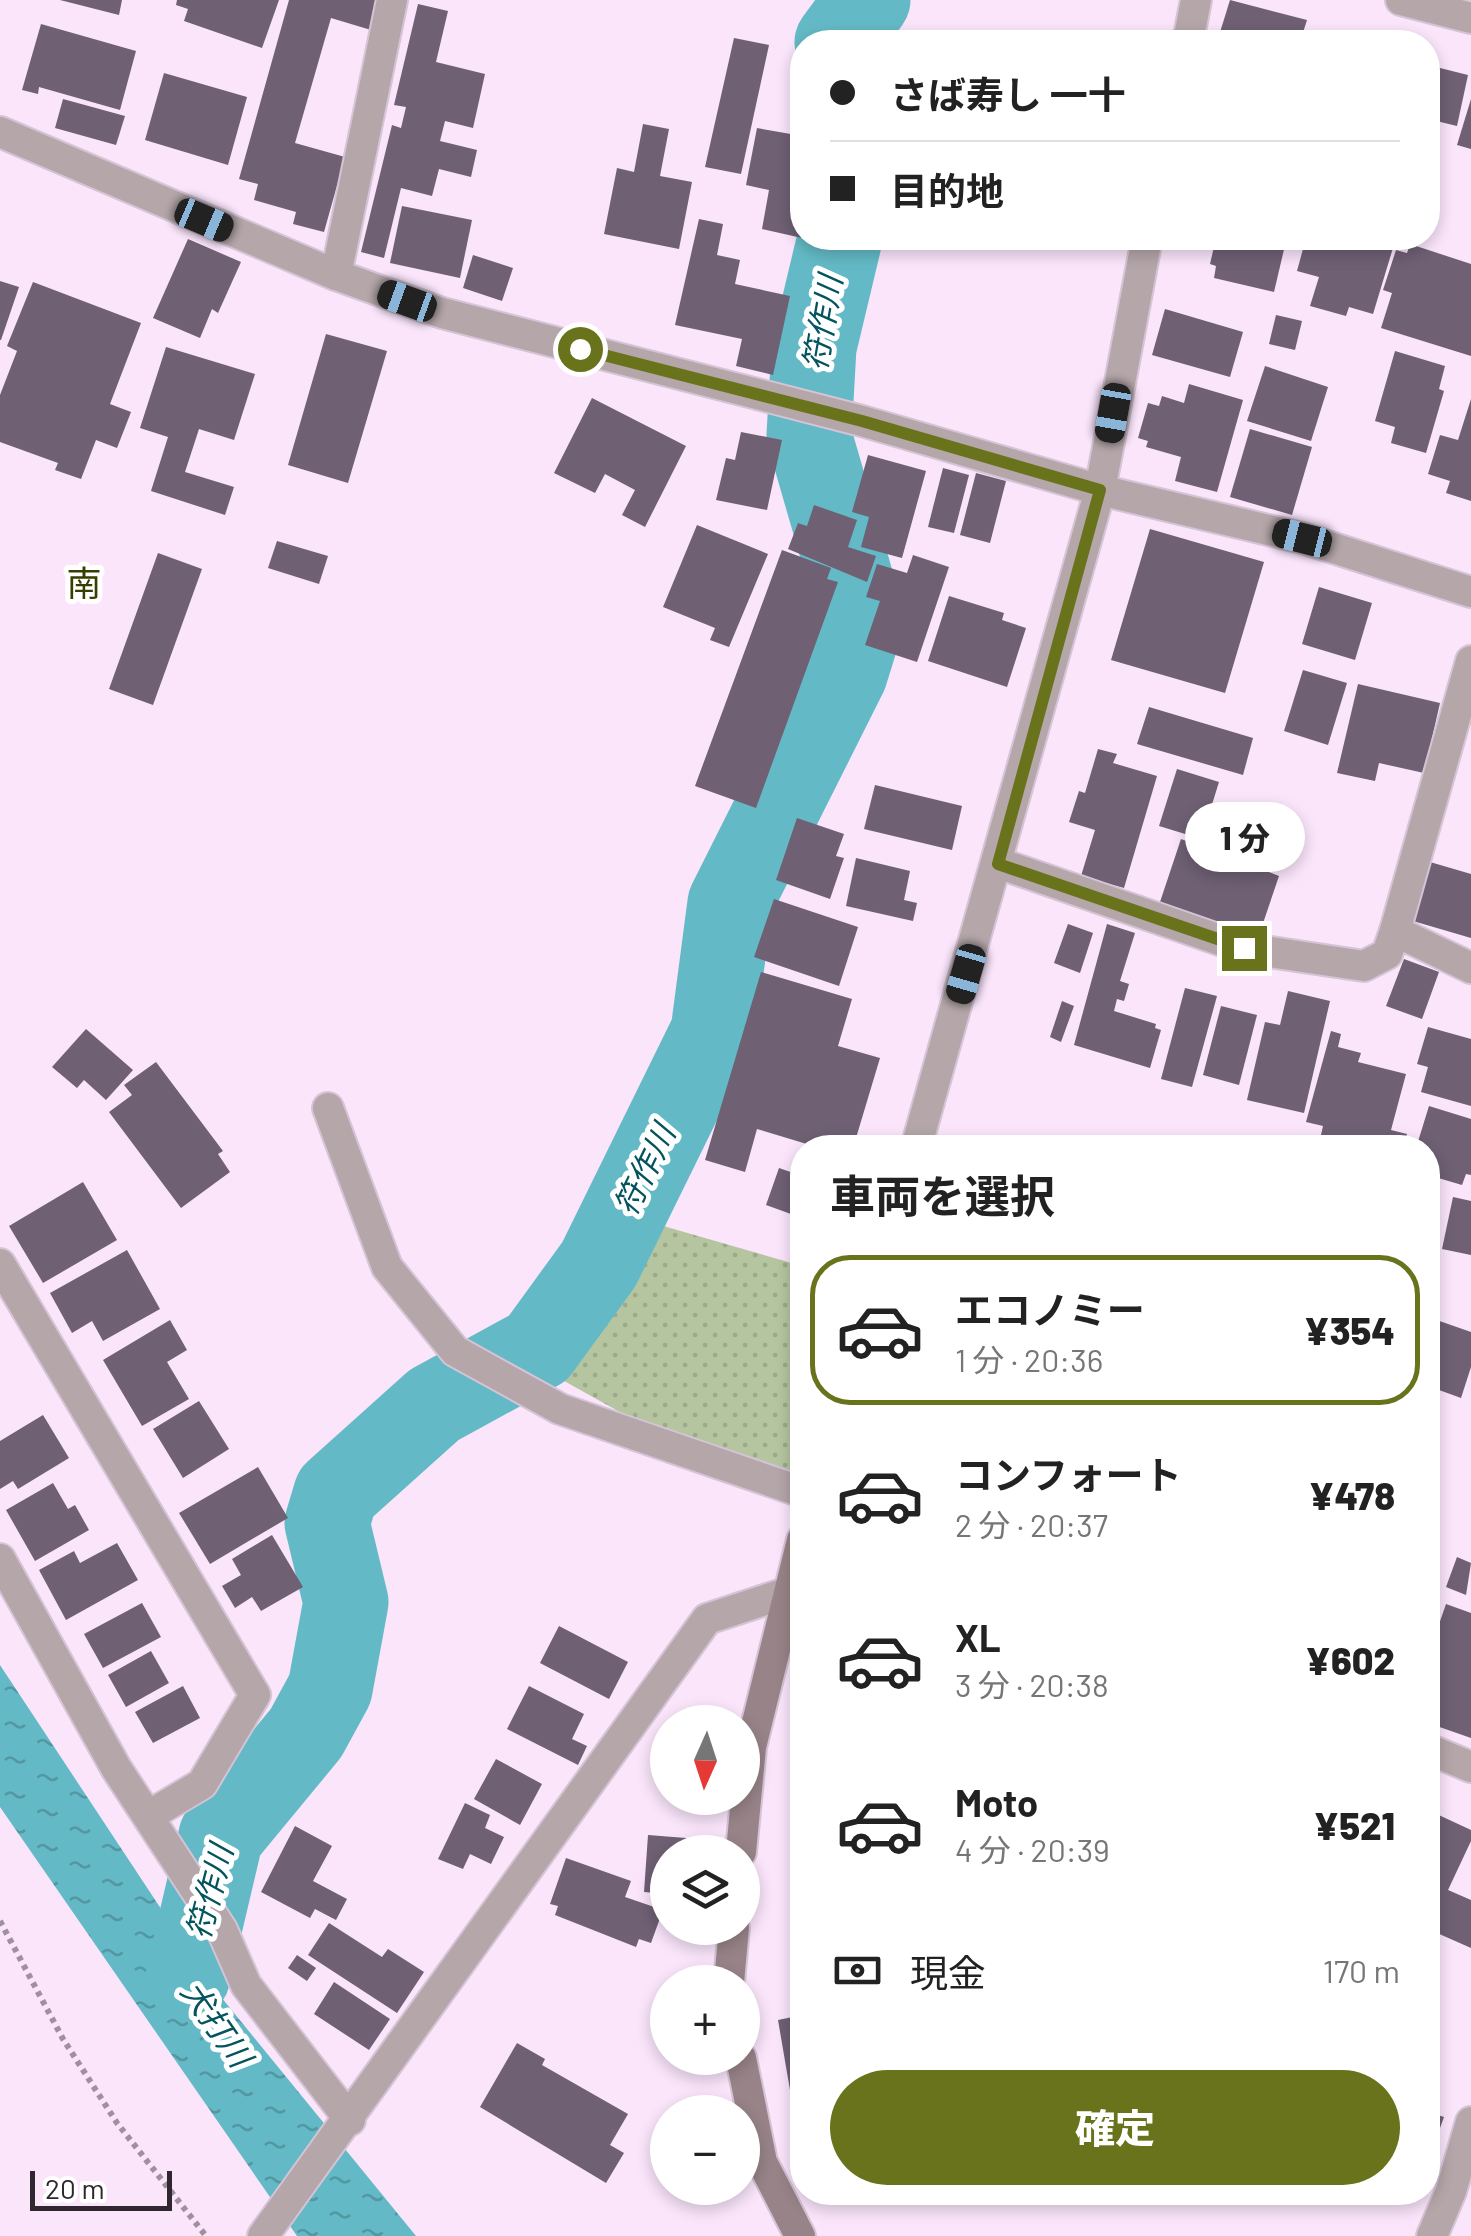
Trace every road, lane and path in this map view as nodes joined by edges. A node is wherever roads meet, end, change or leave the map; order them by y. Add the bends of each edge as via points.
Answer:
1 (392, 0) edge
2 (1196, 0) edge
3 (1400, 0) edge
4 (1471, 18) edge
5 (1190, 30) edge
6 (0, 132) edge
7 (1145, 250) edge
8 (336, 275) junction
9 (1100, 490) junction
10 (1471, 592) edge
11 (1471, 662) edge
12 (998, 864) junction
13 (1395, 931) junction
14 (1471, 968) edge
15 (328, 1108) dead end
16 (920, 1135) edge
17 (0, 1264) edge
18 (790, 1488) edge
19 (0, 1559) edge
20 (790, 1588) edge
21 (789, 1592) junction
22 (1440, 1754) edge
23 (1471, 1767) edge
24 (150, 1815) junction
25 (743, 1835) edge
26 (0, 1921) edge
27 (744, 2075) edge
28 (1471, 2122) edge
29 (343, 2127) junction
30 (206, 2236) edge
31 (263, 2236) edge
32 (800, 2236) edge
33 (1432, 2236) edge

1 - 8 street
2 - 5 street
3 - 4 street
6 - 8 street
7 - 9 street
8 - 9 street via 442,314 862,421
9 - 10 street via 1302,538
9 - 12 street
11 - 13 street
12 - 13 street via 1244,948 1364,966 1387,954
12 - 16 street
13 - 14 street
15 - 18 street via 387,1267 455,1351 560,1409
17 - 24 street via 256,1696 202,1784
19 - 24 street via 116,1768
20 - 21 street
21 - 25 street via 751,1747
21 - 29 street via 707,1619
22 - 23 street
24 - 29 street via 222,1930 246,1985
26 - 30 path via 117,2123
27 - 32 street via 762,2162
28 - 33 street
29 - 31 street

